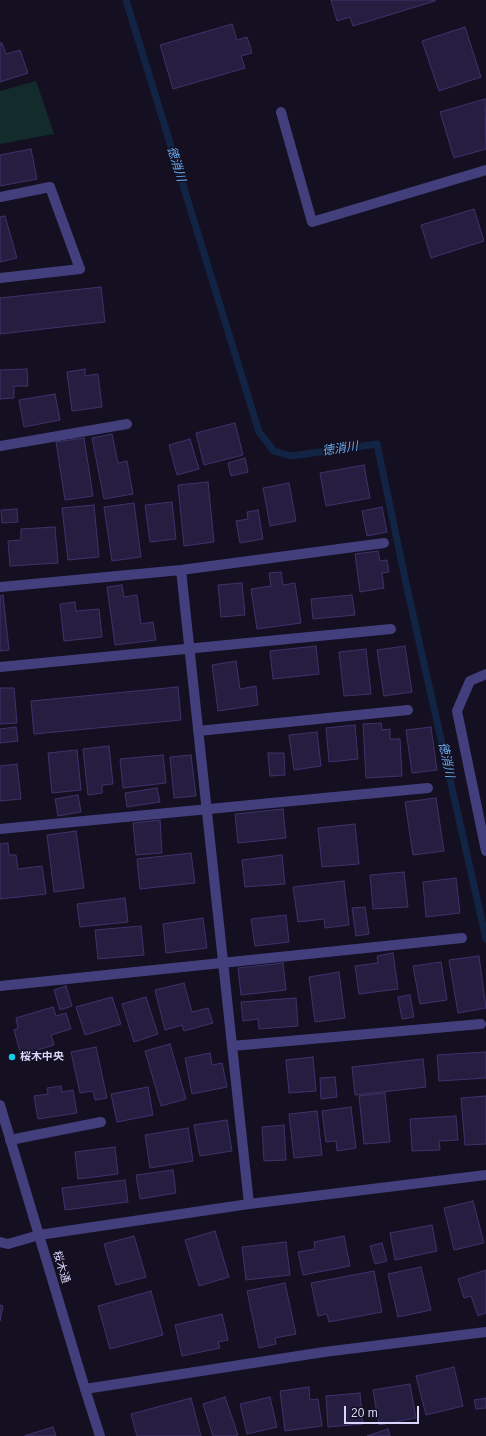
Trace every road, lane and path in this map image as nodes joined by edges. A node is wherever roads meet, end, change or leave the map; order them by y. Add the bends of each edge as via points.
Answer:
1 (282, 112) dead end
2 (486, 170) edge
3 (0, 197) edge
4 (0, 278) edge
5 (127, 424) dead end
6 (0, 446) edge
7 (384, 543) dead end
8 (181, 570) junction
9 (0, 587) edge
10 (391, 629) dead end
11 (189, 648) junction
12 (0, 667) edge
13 (486, 674) edge
14 (408, 710) dead end
15 (198, 731) junction
16 (428, 788) dead end
17 (207, 809) junction
18 (0, 829) edge
19 (486, 851) edge
20 (462, 938) dead end
21 (223, 962) junction
22 (0, 986) edge
23 (481, 1024) dead end
24 (232, 1046) junction
25 (0, 1105) edge
26 (101, 1122) dead end
27 (10, 1140) junction
28 (486, 1175) edge
29 (249, 1204) junction
30 (39, 1235) junction
31 (0, 1242) edge
32 (486, 1332) edge
33 (85, 1389) junction
34 (100, 1436) edge

1 - 2 street via 312,222
3 - 4 street via 50,187 80,269
5 - 6 street
7 - 8 street
8 - 9 street
8 - 11 street
10 - 11 street
11 - 12 street
11 - 15 street
13 - 19 street via 470,681 457,711
14 - 15 street
15 - 17 street
16 - 17 street
17 - 18 street
17 - 21 street
20 - 21 street
21 - 22 street
21 - 24 street
23 - 24 street
24 - 29 street
25 - 27 street, 桜木通
26 - 27 street
27 - 30 street, 桜木通
28 - 29 street
29 - 30 street
30 - 31 street via 8,1244
30 - 33 street, 桜木通
32 - 33 street via 324,1352
33 - 34 street, 桜木通

